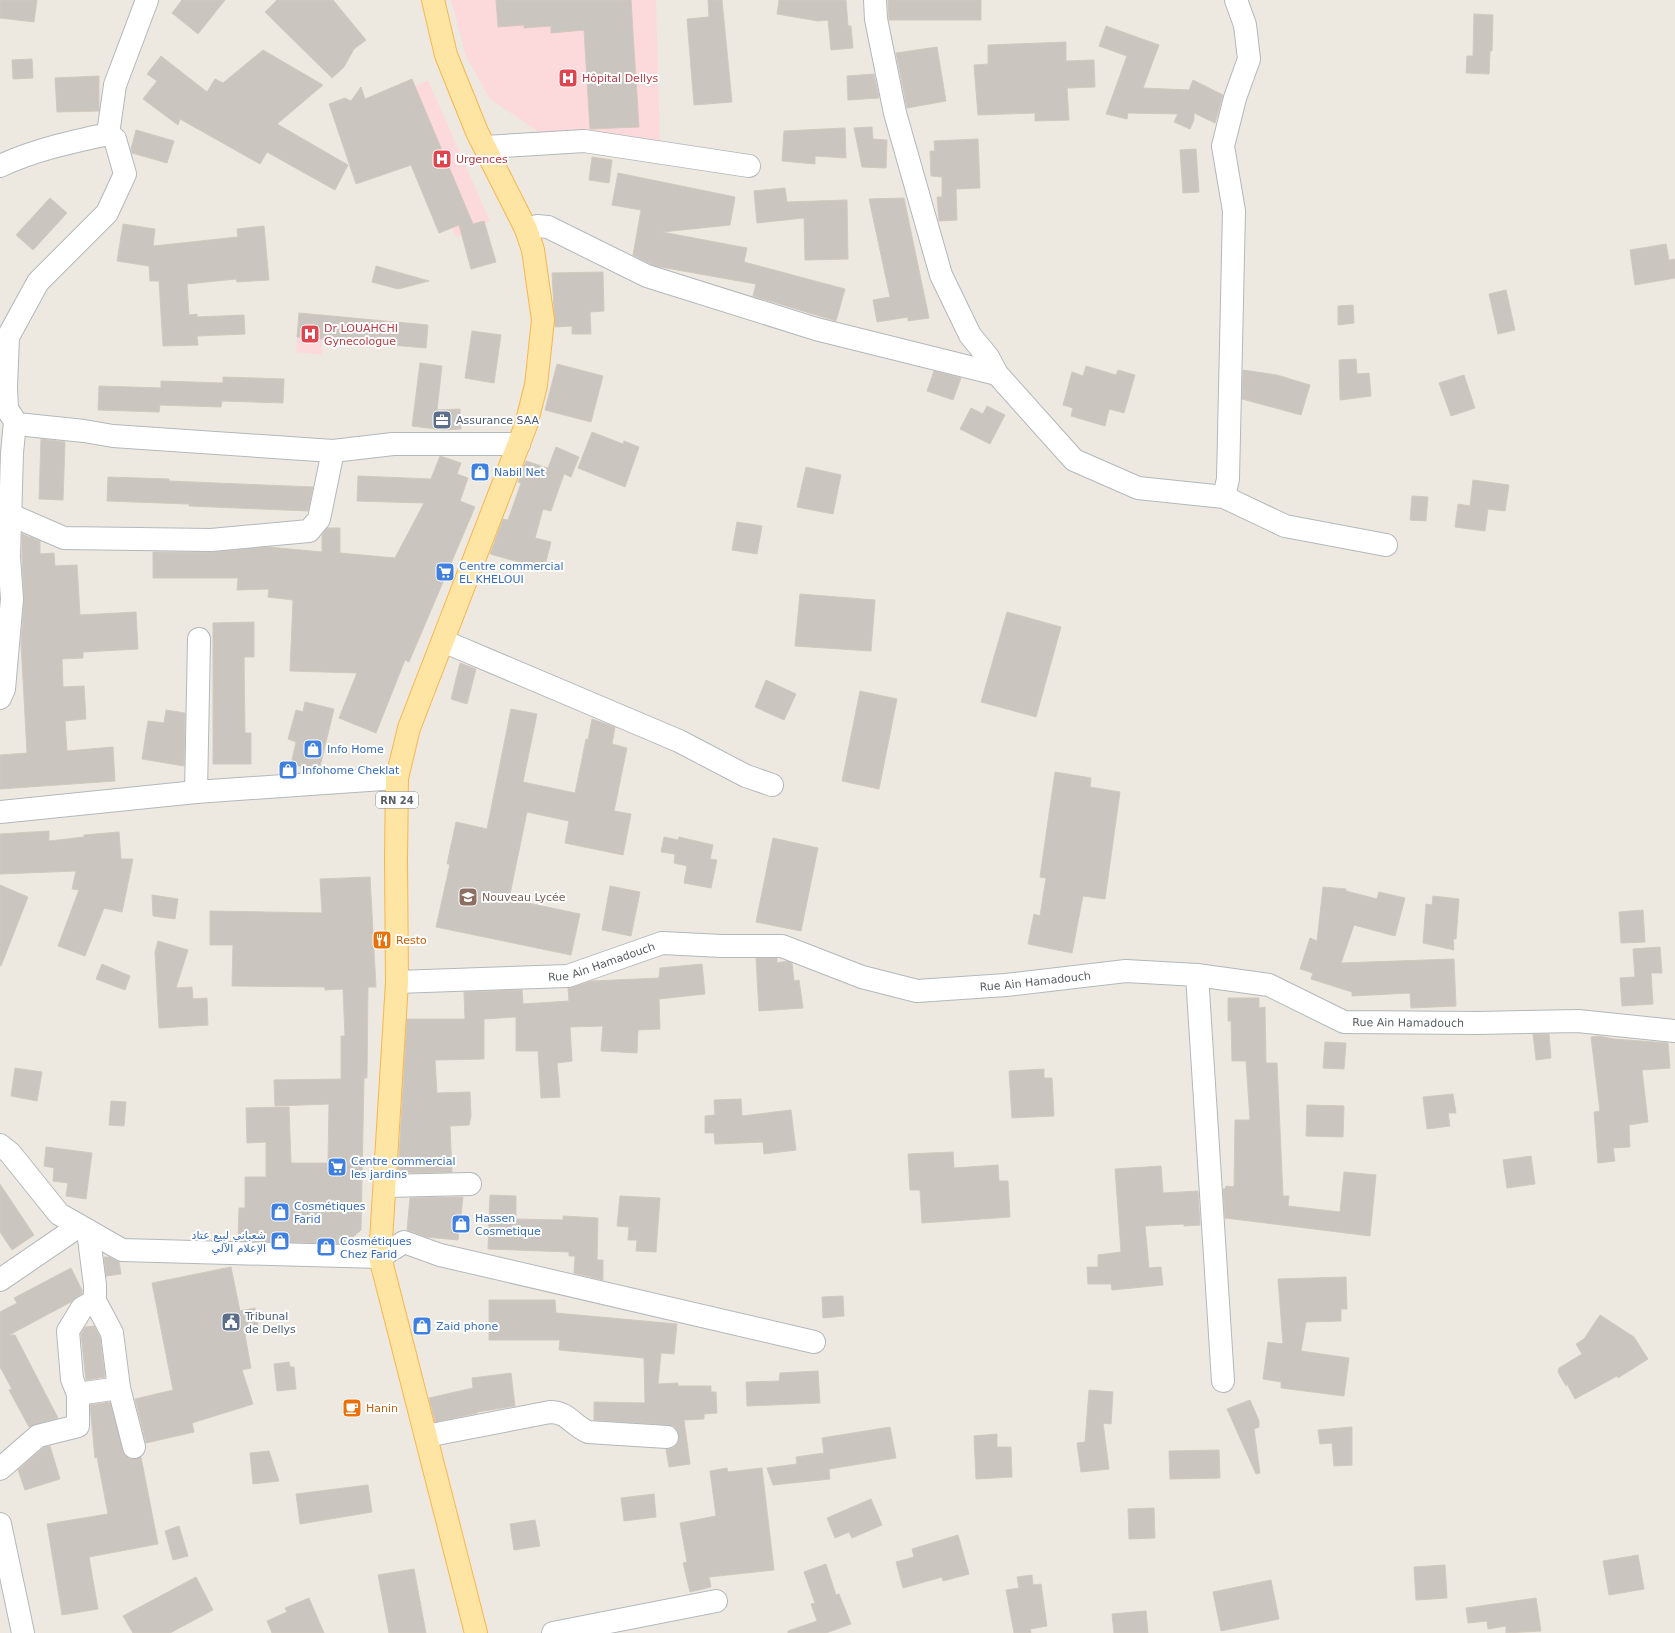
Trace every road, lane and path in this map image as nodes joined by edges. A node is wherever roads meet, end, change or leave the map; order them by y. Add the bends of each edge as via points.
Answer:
1 (147, 0) edge
2 (433, 0) edge
3 (875, 0) edge
4 (1236, 0) edge
5 (108, 134) junction
6 (485, 147) junction
7 (0, 166) edge
8 (749, 166) dead end
9 (526, 229) junction
10 (997, 374) junction
11 (15, 422) junction
12 (519, 444) junction
13 (333, 451) junction
14 (1224, 497) junction
15 (11, 515) junction
16 (1386, 545) dead end
17 (199, 639) dead end
18 (443, 641) junction
19 (0, 698) edge
20 (397, 778) junction
21 (772, 784) dead end
22 (196, 792) junction
23 (0, 812) edge
24 (1197, 975) junction
25 (398, 982) junction
26 (1675, 1031) edge
27 (0, 1146) edge
28 (470, 1184) dead end
29 (385, 1186) junction
30 (83, 1228) junction
31 (380, 1257) junction
32 (0, 1280) edge
33 (95, 1301) junction
34 (814, 1342) dead end
35 (1223, 1381) dead end
36 (119, 1388) junction
37 (78, 1394) junction
38 (426, 1436) junction
39 (667, 1437) dead end
40 (134, 1447) dead end
41 (0, 1469) edge
42 (0, 1524) edge
43 (716, 1601) dead end
44 (23, 1633) edge
45 (476, 1633) edge
46 (553, 1633) edge

1 - 5 street via 115,84
2 - 6 main road, RN 24 via 446,55
3 - 10 street via 876,19 895,113 941,275 970,334 988,357
4 - 14 street via 1245,25 1249,59 1235,98 1223,146 1234,211 1228,479
5 - 7 street via 58,145
5 - 11 street via 115,139 125,174 107,213 38,282 8,337 7,409
6 - 8 street via 584,141
6 - 9 main road, RN 24
9 - 10 street via 536,226 548,227 647,276 816,328
9 - 12 main road, RN 24 via 533,250 543,320 536,385
10 - 14 street via 1074,460 1138,488
11 - 13 street via 113,436
11 - 15 street
12 - 13 street via 393,444
12 - 18 main road, RN 24
13 - 15 street via 319,519 309,531 211,540 64,538
14 - 16 street via 1284,526
15 - 19 street via 9,557 12,599 4,689
17 - 22 street
18 - 20 main road, RN 24 via 409,728
18 - 21 street via 679,741 746,776
20 - 22 street
20 - 25 main road, RN 24
22 - 23 street
24 - 25 street, Rue Ain Hamadouch via 1126,972 1006,985 917,991 862,977 782,946 662,944 568,976
24 - 26 street, Rue Ain Hamadouch via 1268,985 1344,1022 1578,1021
24 - 35 street
25 - 29 main road, RN 24
27 - 30 street via 10,1153 59,1214
28 - 29 street
29 - 31 main road, RN 24
30 - 31 street via 122,1250
30 - 32 street
30 - 33 street via 95,1285
31 - 34 street via 404,1242 448,1257
31 - 38 main road, RN 24
33 - 36 street via 112,1333
33 - 37 street via 82,1308 68,1331 72,1379
36 - 37 street
36 - 40 street
37 - 41 street via 78,1426 38,1436
38 - 39 street via 559,1412 588,1432
38 - 45 main road, RN 24
42 - 44 street
43 - 46 street

